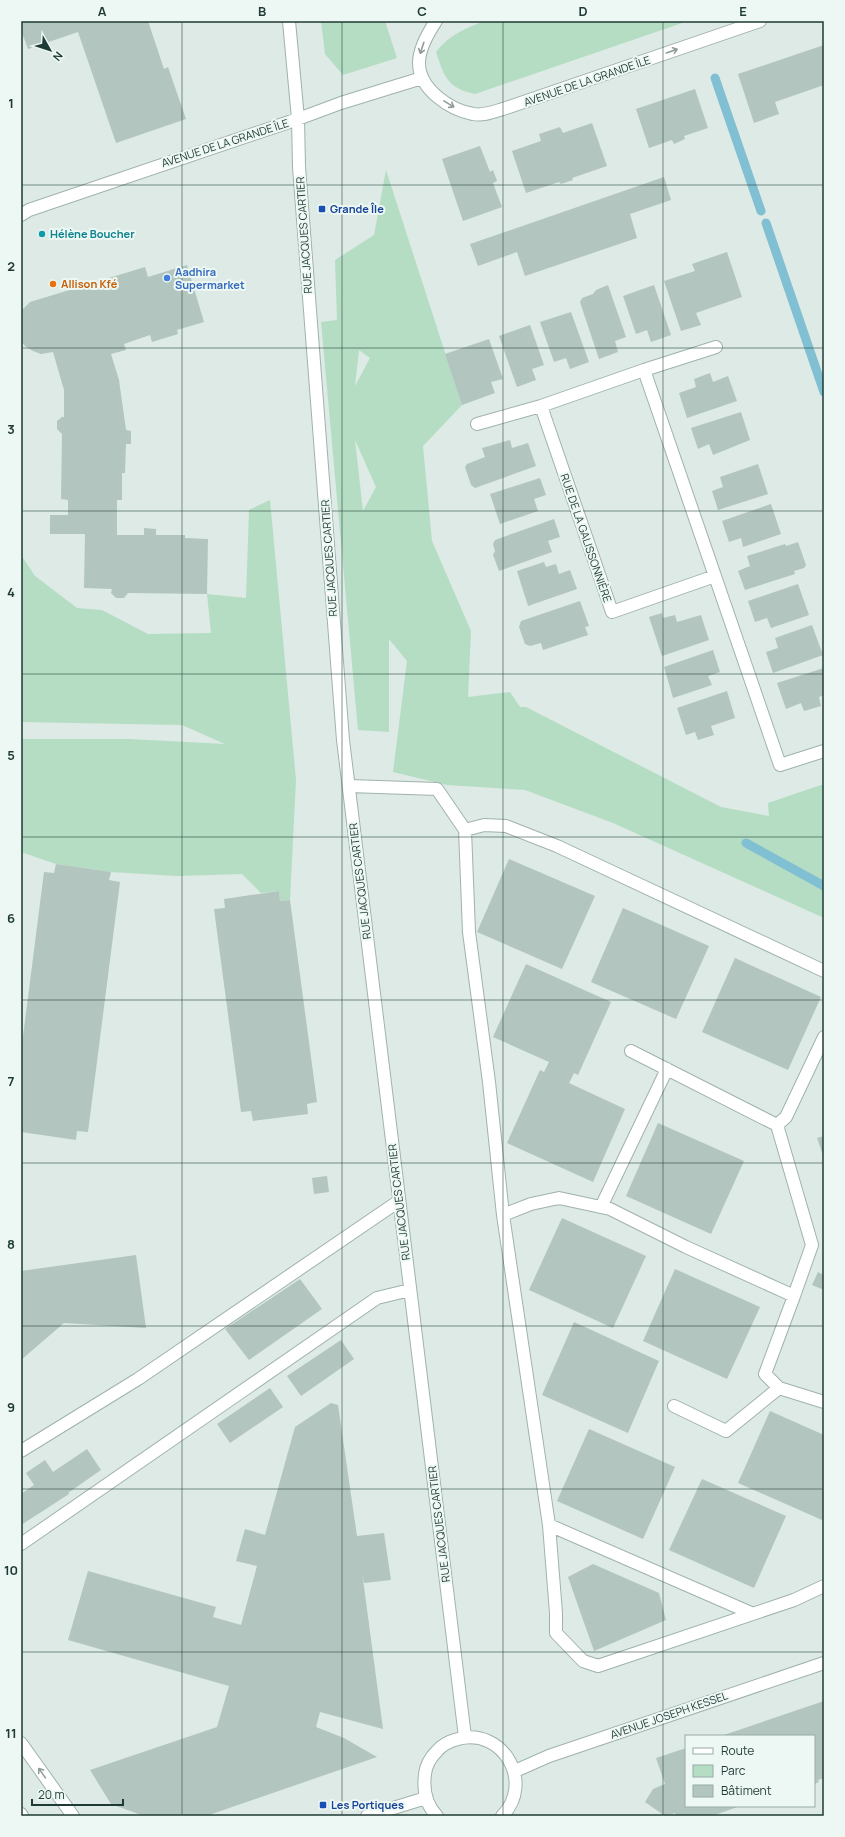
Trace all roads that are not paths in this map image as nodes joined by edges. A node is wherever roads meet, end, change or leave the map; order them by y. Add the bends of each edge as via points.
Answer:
1 (289, 21) edge
2 (436, 21) edge
3 (760, 21) edge
4 (422, 78) junction
5 (298, 119) junction
6 (24, 211) edge
7 (716, 347) dead end
8 (644, 370) junction
9 (541, 406) junction
10 (477, 424) dead end
11 (715, 576) junction
12 (824, 751) edge
13 (349, 786) junction
14 (465, 830) junction
15 (824, 971) edge
16 (824, 1037) edge
17 (630, 1051) dead end
18 (667, 1069) junction
19 (777, 1125) junction
20 (399, 1200) junction
21 (601, 1207) junction
22 (503, 1214) junction
23 (410, 1290) junction
24 (794, 1296) junction
25 (779, 1388) junction
26 (824, 1402) edge
27 (674, 1406) dead end
28 (21, 1451) edge
29 (549, 1525) junction
30 (21, 1544) edge
31 (824, 1586) edge
32 (751, 1613) junction
33 (824, 1663) edge
34 (465, 1737) junction
35 (21, 1743) edge
36 (515, 1770) junction
37 (426, 1798) junction
38 (73, 1816) edge
39 (367, 1816) edge
40 (437, 1816) edge
41 (502, 1816) edge

1 - 5 street, RUE JACQUES CARTIER
2 -> 4 street via 421,50 419,64
4 -> 3 street, AVENUE DE LA GRANDE ÎLE via 431,92 460,110 488,114
4 - 5 street, AVENUE DE LA GRANDE ÎLE
5 - 6 street, AVENUE DE LA GRANDE ÎLE
5 - 13 street, RUE JACQUES CARTIER via 299,167 343,740
7 - 8 street
8 - 9 street
8 - 11 street
9 - 10 street
9 - 11 street, RUE DE LA GALISSONNIÈRE via 612,612
11 - 12 street via 780,765
13 - 14 street via 437,789
13 - 20 street, RUE JACQUES CARTIER
14 - 15 street via 484,825 506,826 557,846
14 - 22 street via 469,932
16 - 19 street via 786,1117
17 - 18 street
18 - 19 street
18 - 21 street
19 - 24 street via 812,1245
20 - 23 street, RUE JACQUES CARTIER
20 - 28 street via 138,1379
21 - 22 street via 559,1198
21 - 24 street
22 - 29 street
23 - 30 street via 377,1298
23 - 34 street, RUE JACQUES CARTIER
24 - 25 street via 765,1374
25 - 26 street
25 - 27 street via 726,1431
29 - 32 street
29 - 32 street via 556,1633 583,1661 598,1666
31 - 32 street via 794,1600
33 - 36 street, AVENUE JOSEPH KESSEL via 549,1756
34 - 36 street via 478,1737 501,1748
34 - 37 street via 452,1740 431,1758 425,1771
38 -> 35 street
36 - 41 street via 514,1798
37 - 39 street
37 - 40 street

